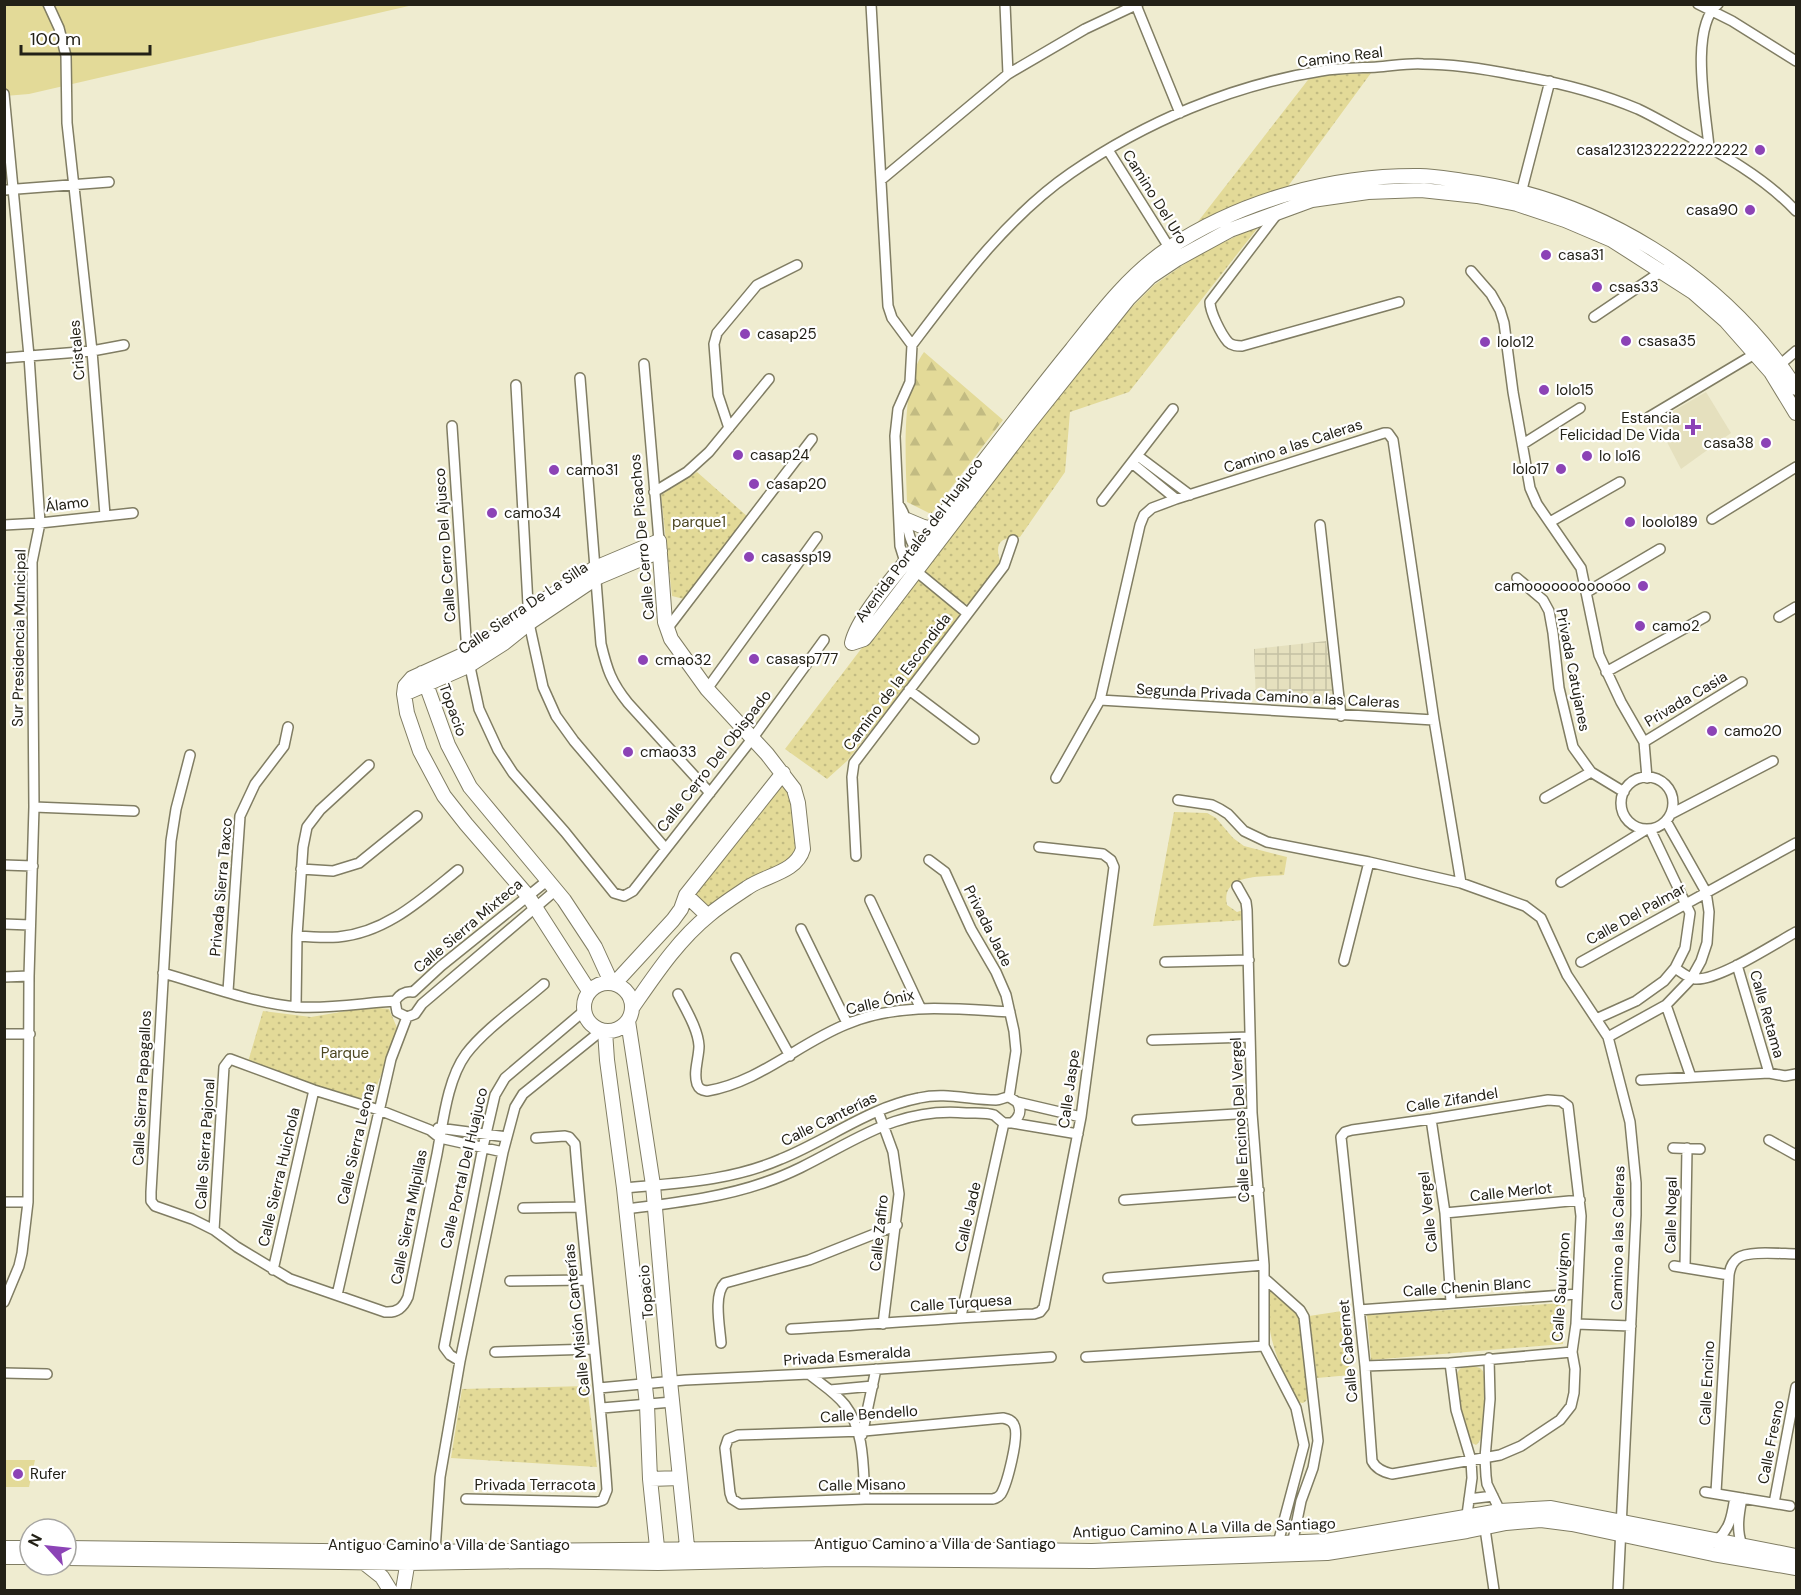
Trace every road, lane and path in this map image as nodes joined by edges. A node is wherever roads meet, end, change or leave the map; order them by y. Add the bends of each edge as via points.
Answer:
1 (48, 4) edge
2 (871, 4) edge
3 (1005, 4) edge
4 (1698, 4) edge
5 (1137, 5) edge
6 (1715, 7) edge
7 (1797, 61) edge
8 (1008, 74) junction
9 (1550, 81) junction
10 (4, 94) edge
11 (1180, 112) junction
12 (1708, 147) junction
13 (1108, 150) junction
14 (881, 180) junction
15 (109, 182) dead end
16 (75, 184) junction
17 (9, 189) edge
18 (1280, 197) junction
19 (1520, 198) junction
20 (1797, 211) edge
21 (1278, 212) junction
22 (1173, 253) junction
23 (797, 265) dead end
24 (1667, 265) junction
25 (1471, 272) dead end
26 (1399, 302) dead end
27 (1594, 317) dead end
28 (124, 345) dead end
29 (912, 345) junction
30 (1760, 350) junction
31 (92, 351) junction
32 (1797, 351) edge
33 (29, 356) junction
34 (4, 358) edge
35 (644, 364) dead end
36 (1776, 368) junction
37 (580, 378) dead end
38 (769, 379) dead end
39 (516, 385) dead end
40 (1797, 388) edge
41 (1580, 408) dead end
42 (1173, 409) dead end
43 (1797, 412) edge
44 (1649, 417) dead end
45 (452, 426) dead end
46 (729, 428) junction
47 (812, 439) dead end
48 (1523, 444) junction
49 (1135, 459) junction
50 (1797, 467) edge
51 (1620, 482) dead end
52 (654, 492) junction
53 (1190, 495) junction
54 (1176, 499) junction
55 (1102, 501) dead end
56 (898, 504) junction
57 (133, 513) dead end
58 (105, 515) junction
59 (1712, 519) dead end
60 (907, 520) junction
61 (1550, 522) junction
62 (40, 523) junction
63 (4, 525) edge
64 (1320, 525) dead end
65 (933, 527) junction
66 (817, 537) dead end
67 (1013, 540) dead end
68 (660, 546) junction
69 (1660, 549) dead end
70 (921, 554) junction
71 (911, 566) junction
72 (596, 573) junction
73 (1517, 578) dead end
74 (1587, 592) junction
75 (1797, 607) edge
76 (968, 613) junction
77 (529, 616) junction
78 (1705, 617) dead end
79 (1779, 617) dead end
80 (667, 629) junction
81 (825, 640) dead end
82 (468, 659) junction
83 (1606, 672) junction
84 (424, 679) junction
85 (1743, 682) dead end
86 (707, 689) junction
87 (909, 690) junction
88 (1100, 700) junction
89 (1341, 716) junction
90 (1434, 720) junction
91 (288, 727) dead end
92 (752, 739) junction
93 (974, 739) dead end
94 (1644, 742) junction
95 (190, 754) dead end
96 (1773, 761) dead end
97 (369, 765) dead end
98 (1591, 772) junction
99 (783, 773) junction
100 (1056, 778) dead end
101 (1647, 778) junction
102 (1624, 792) junction
103 (710, 793) junction
104 (1545, 798) dead end
105 (1178, 800) dead end
106 (34, 807) junction
107 (134, 812) dead end
108 (417, 816) dead end
109 (1668, 818) junction
110 (1649, 829) junction
111 (1797, 843) edge
112 (1039, 847) dead end
113 (665, 848) junction
114 (856, 856) dead end
115 (929, 860) dead end
116 (1369, 861) junction
117 (4, 865) edge
118 (33, 866) junction
119 (302, 869) junction
120 (458, 870) dead end
121 (1561, 882) dead end
122 (1461, 883) junction
123 (552, 885) junction
124 (1237, 886) dead end
125 (1706, 892) junction
126 (686, 895) junction
127 (624, 896) joint
128 (870, 900) dead end
129 (531, 902) junction
130 (1686, 904) junction
131 (708, 916) junction
132 (673, 920) junction
133 (4, 924) edge
134 (495, 924) junction
135 (30, 926) junction
136 (801, 929) dead end
137 (1797, 932) edge
138 (503, 934) junction
139 (690, 934) junction
140 (297, 936) junction
141 (649, 946) junction
142 (736, 958) dead end
143 (1249, 960) junction
144 (1344, 961) dead end
145 (665, 962) junction
146 (1165, 962) dead end
147 (1581, 962) dead end
148 (1737, 965) junction
149 (1675, 968) junction
150 (163, 973) junction
151 (29, 976) junction
152 (4, 977) edge
153 (1691, 979) junction
154 (613, 983) junction
155 (544, 984) dead end
156 (228, 991) junction
157 (413, 992) junction
158 (589, 992) junction
159 (678, 994) dead end
160 (395, 1001) junction
161 (1636, 1001) junction
162 (422, 1004) junction
163 (1666, 1005) junction
164 (296, 1007) junction
165 (920, 1007) junction
166 (632, 1008) junction
167 (584, 1011) junction
168 (1010, 1012) junction
169 (407, 1017) junction
170 (1643, 1018) junction
171 (1596, 1019) junction
172 (628, 1022) junction
173 (847, 1023) junction
174 (603, 1031) junction
175 (4, 1034) edge
176 (30, 1034) junction
177 (1250, 1037) junction
178 (1608, 1037) junction
179 (1152, 1040) dead end
180 (790, 1056) junction
181 (1768, 1073) junction
182 (1797, 1074) edge
183 (1691, 1077) junction
184 (1641, 1080) dead end
185 (314, 1090) junction
186 (999, 1100) junction
187 (1013, 1100) junction
188 (1566, 1103) joint
189 (379, 1110) junction
190 (878, 1111) junction
191 (1252, 1113) junction
192 (995, 1115) junction
193 (1081, 1117) junction
194 (1431, 1119) junction
195 (1137, 1120) dead end
196 (1008, 1123) junction
197 (882, 1125) junction
198 (442, 1127) junction
199 (429, 1130) junction
200 (486, 1133) junction
201 (1078, 1134) junction
202 (1342, 1134) joint
203 (507, 1137) junction
204 (440, 1138) junction
205 (536, 1138) dead end
206 (1769, 1140) dead end
207 (483, 1147) junction
208 (1673, 1148) dead end
209 (1687, 1148) junction
210 (1700, 1149) dead end
211 (503, 1152) junction
212 (1797, 1155) edge
213 (691, 1183) junction
214 (653, 1185) junction
215 (624, 1188) junction
216 (1259, 1190) junction
217 (693, 1200) junction
218 (1124, 1200) dead end
219 (1580, 1200) junction
220 (4, 1202) edge
221 (28, 1202) junction
222 (654, 1205) junction
223 (580, 1207) junction
224 (523, 1208) dead end
225 (626, 1209) junction
226 (1445, 1213) junction
227 (897, 1225) junction
228 (214, 1230) junction
229 (1797, 1254) edge
230 (1264, 1265) junction
231 (1674, 1266) dead end
232 (1685, 1267) junction
233 (273, 1270) junction
234 (1729, 1275) junction
235 (1108, 1278) dead end
236 (1264, 1278) junction
237 (587, 1280) junction
238 (510, 1281) dead end
239 (1577, 1294) junction
240 (337, 1295) junction
241 (4, 1302) edge
242 (1451, 1302) junction
243 (1359, 1310) junction
244 (1040, 1312) joint
245 (961, 1316) junction
246 (883, 1324) junction
247 (1576, 1324) junction
248 (1631, 1326) junction
249 (791, 1329) dead end
250 (721, 1343) dead end
251 (1264, 1346) junction
252 (594, 1349) junction
253 (495, 1352) dead end
254 (1572, 1352) junction
255 (1051, 1357) dead end
256 (1086, 1357) dead end
257 (1489, 1358) junction
258 (460, 1361) junction
259 (1450, 1363) junction
260 (1365, 1366) junction
261 (876, 1370) junction
262 (4, 1373) edge
263 (47, 1374) dead end
264 (809, 1374) junction
265 (670, 1381) junction
266 (645, 1384) junction
267 (873, 1386) junction
268 (1797, 1387) edge
269 (599, 1388) junction
270 (830, 1390) junction
271 (672, 1402) junction
272 (1312, 1403) junction
273 (647, 1405) junction
274 (602, 1408) junction
275 (1296, 1408) junction
276 (860, 1434) junction
277 (1485, 1458) junction
278 (1472, 1460) junction
279 (680, 1478) junction
280 (650, 1479) junction
281 (1487, 1484) junction
282 (1471, 1486) junction
283 (1706, 1492) dead end
284 (1716, 1492) junction
285 (1493, 1496) junction
286 (1738, 1497) junction
287 (466, 1499) dead end
288 (732, 1499) joint
289 (865, 1499) junction
290 (993, 1499) joint
291 (1469, 1499) junction
292 (603, 1500) joint
293 (1774, 1503) junction
294 (1790, 1506) dead end
295 (1503, 1517) junction
296 (1484, 1521) junction
297 (1466, 1525) junction
298 (1621, 1529) junction
299 (1717, 1540) junction
300 (1742, 1545) junction
301 (78, 1548) edge
302 (1292, 1548) junction
303 (1277, 1549) junction
304 (435, 1551) junction
305 (688, 1555) junction
306 (658, 1556) junction
307 (1797, 1556) edge
308 (404, 1557) junction
309 (78, 1558) edge
310 (363, 1562) junction
311 (1797, 1568) edge
312 (391, 1590) edge
313 (403, 1590) edge
314 (1494, 1590) edge
315 (1618, 1590) edge

1 - 16 street, Cristales via 64,44
2 - 14 street
3 - 8 street
4 - 6 street
5 - 8 street
5 - 11 street
6 - 7 street
6 - 12 street via 1703,30 1701,52
8 - 14 street
9 - 11 street, Camino Real via 1483,69 1423,64 1322,70 1249,87
9 - 12 street, Camino Real via 1639,109
9 - 19 street
10 - 17 street, Sur Presidencia Municipal
11 - 13 street, Camino Real
12 - 20 street, Camino Real via 1749,172
13 - 22 street, Camino Del Uro
13 - 29 street, Camino Real via 1070,174 1024,213 959,283
14 - 29 street via 889,312
15 - 16 street
16 - 17 street
16 - 31 street, Cristales
17 - 33 street, Sur Presidencia Municipal
18 - 19 street, Avenida Portales del Huajuco via 1308,188 1368,179 1422,176 1477,183
18 - 21 street
18 - 22 street, Avenida Portales del Huajuco via 1214,222
19 - 21 street, Avenida Portales del Huajuco via 1421,190 1368,192 1312,200
19 - 24 street, Avenida Portales del Huajuco
21 - 22 street, Avenida Portales del Huajuco
21 - 26 street via 1210,302 1210,310 1229,343 1242,346
22 - 65 street, Avenida Portales del Huajuco via 1128,282 1106,307
22 - 70 street, Avenida Portales del Huajuco via 1129,298
23 - 46 street via 757,285 717,333 714,344 718,395
24 - 27 street
24 - 30 street, Avenida Portales del Huajuco
25 - 48 street via 1500,310
28 - 31 street
29 - 56 street via 910,382 896,421
30 - 36 street, Avenida Portales del Huajuco
30 - 44 street
31 - 33 street
31 - 58 street, Cristales
32 - 36 street
33 - 34 street
33 - 62 street, Sur Presidencia Municipal
35 - 52 street, Calle Cerro De Picachos
36 - 40 street, Avenida Portales del Huajuco
36 - 43 street, Avenida Portales del Huajuco
37 - 72 street
38 - 46 street
39 - 77 street
41 - 48 street
42 - 49 street
45 - 82 street, Calle Cerro Del Ajusco
46 - 52 street via 699,462
47 - 80 street
48 - 61 street via 1530,488
49 - 53 street
49 - 54 street
49 - 55 street
50 - 59 street
51 - 61 street
52 - 68 street, Calle Cerro De Picachos
53 - 54 street, Camino a las Caleras
53 - 90 street, Camino a las Caleras via 1384,433 1391,436
54 - 88 street, Camino a las Caleras via 1152,508 1140,525
56 - 60 street
56 - 71 street via 900,546
57 - 58 street, Álamo
58 - 62 street, Álamo
60 - 65 street
60 - 70 street via 910,538
61 - 74 street via 1581,568
62 - 63 street, Álamo
62 - 106 street, Sur Presidencia Municipal via 32,562
64 - 89 street
65 - 70 street, Avenida Portales del Huajuco
66 - 86 street
67 - 76 street, Camino de la Escondida via 1004,566
68 - 72 street, Calle Sierra De La Silla
68 - 80 street, Calle Cerro De Picachos
69 - 74 street
70 - 71 street, Avenida Portales del Huajuco
71 - 71 street, Avenida Portales del Huajuco via 861,621 852,643 868,634
71 - 76 street
72 - 77 street, Calle Sierra De La Silla
72 - 103 street via 601,644 615,688
73 - 98 street, Privada Catujanes via 1543,600 1549,611 1569,736
74 - 83 street
75 - 79 street
76 - 87 street, Camino de la Escondida
77 - 82 street, Calle Sierra De La Silla via 504,643
77 - 113 street via 543,687 556,716
78 - 83 street
80 - 86 street, Calle Cerro De Picachos
81 - 92 street, Calle Cerro Del Obispado
82 - 84 street, Calle Sierra De La Silla
82 - 127 street, Calle Cerro Del Ajusco via 479,709 513,773 614,893
83 - 94 street
84 - 123 street, Topacio via 448,745 470,788
84 - 129 street, Calle Sierra De La Silla via 404,694 406,713 420,751 444,796
85 - 94 street, Privada Casia
86 - 92 street, Calle Cerro De Picachos
87 - 93 street
87 - 114 street, Camino de la Escondida via 854,763
88 - 89 street, Segunda Privada Camino a las Caleras
88 - 100 street, Camino a las Caleras
89 - 90 street, Segunda Privada Camino a las Caleras
90 - 122 street, Camino a las Caleras
91 - 156 street, Privada Sierra Taxco via 284,746 255,783 240,816
92 - 99 street, Calle Cerro De Picachos
92 - 103 street, Calle Cerro Del Obispado
94 - 101 street
95 - 150 street, Calle Sierra Papagallos via 172,826
96 - 109 street
97 - 119 street via 310,821
98 - 102 street, Privada Catujanes
98 - 104 street
99 - 126 street
99 - 131 street, Calle Cerro De Picachos via 798,803 801,855 792,866 757,881
101 - 102 street via 1634,781
101 - 109 street via 1669,789 1673,806
102 - 110 street via 1625,817 1638,828
103 - 113 street, Calle Cerro Del Obispado
105 - 116 street, Camino a las Caleras via 1220,808 1244,831 1267,842
106 - 107 street
106 - 118 street, Sur Presidencia Municipal
108 - 119 street via 359,863 333,871
109 - 110 street
109 - 125 street
110 - 121 street
110 - 130 street
111 - 125 street, Calle Del Palmar
112 - 193 street, Calle Jaspe via 1103,854 1114,867
113 - 127 street, Calle Cerro Del Obispado via 633,891
115 - 168 street, Privada Jade via 945,872 996,972
116 - 122 street, Camino a las Caleras
116 - 144 street
117 - 118 street
118 - 135 street, Sur Presidencia Municipal
119 - 140 street
120 - 140 street via 380,927 338,937
122 - 171 street, Camino a las Caleras via 1525,906 1541,918 1567,975
123 - 129 street, Calle Sierra Mixteca
123 - 129 street, Calle Sierra Leona
123 - 154 street, Topacio via 595,946
124 - 143 street, Calle Encinos Del Vergel via 1246,902
125 - 130 street, Calle Del Palmar
125 - 153 street via 1707,943
126 - 131 street
126 - 132 street
128 - 165 street
129 - 134 street, Calle Sierra Mixteca
129 - 138 street, Calle Sierra Leona
129 - 158 street
130 - 147 street, Calle Del Palmar
130 - 149 street via 1690,913 1688,934
131 - 139 street
132 - 139 street
132 - 141 street
133 - 135 street
134 - 138 street
134 - 157 street, Calle Sierra Mixteca
135 - 151 street, Sur Presidencia Municipal
136 - 173 street
137 - 148 street
138 - 162 street, Calle Sierra Leona
139 - 145 street
140 - 164 street
141 - 145 street
141 - 154 street
142 - 180 street
143 - 146 street
143 - 177 street, Calle Encinos Del Vergel
145 - 166 street
148 - 153 street via 1706,978
148 - 181 street, Calle Retama
149 - 153 street
149 - 161 street
150 - 156 street, Calle Sierra Mixteca
150 - 228 street, Calle Sierra Papagallos via 153,1204
151 - 152 street
151 - 176 street, Sur Presidencia Municipal
153 - 163 street
154 - 158 street via 603,983
154 - 166 street via 628,992
155 - 198 street, Calle Sierra Milpillas via 466,1054 453,1080
156 - 164 street, Calle Sierra Mixteca
157 - 160 street, Calle Sierra Mixteca via 406,992
157 - 162 street
158 - 167 street
159 - 180 street, Calle Ónix via 698,1039 695,1079 701,1090 711,1091 737,1082
160 - 164 street, Calle Sierra Mixteca
160 - 169 street via 395,1009
161 - 170 street
161 - 171 street
162 - 169 street, Calle Sierra Leona
163 - 170 street
163 - 183 street
165 - 168 street, Calle Ónix
165 - 173 street, Calle Ónix
166 - 172 street
167 - 174 street via 587,1020
167 - 200 street, Calle Portal Del Huajuco via 505,1078 495,1095
168 - 187 street, Calle Jade via 1016,1051
169 - 189 street, Calle Sierra Leona via 391,1059
170 - 178 street
171 - 178 street, Camino a las Caleras
172 - 174 street via 614,1031
172 - 214 street, Topacio
173 - 180 street, Calle Ónix
174 - 203 street via 523,1094
174 - 215 street, Topacio
175 - 176 street
176 - 221 street, Sur Presidencia Municipal
177 - 179 street
177 - 191 street, Calle Encinos Del Vergel
178 - 248 street, Camino a las Caleras via 1630,1122 1636,1183
181 - 182 street
181 - 183 street
183 - 184 street
185 - 189 street
185 - 228 street, Calle Sierra Pajonal via 234,1059 227,1061
185 - 233 street, Calle Sierra Huichola
186 - 187 street, Calle Canterías
186 - 190 street, Calle Canterías via 948,1095 921,1097
186 - 192 street
187 - 193 street, Calle Canterías
187 - 196 street, Calle Jade via 1020,1108 1019,1115
188 - 194 street, Calle Zifandel via 1548,1100
188 - 219 street, Calle Sauvignon
189 - 199 street
189 - 240 street, Calle Sierra Leona
190 - 197 street, Calle Zafiro
190 - 213 street, Calle Canterías via 780,1160
191 - 195 street
191 - 216 street, Calle Encinos Del Vergel
192 - 196 street
192 - 197 street, Calle Canterías via 929,1112
193 - 201 street, Calle Jaspe
194 - 202 street, Calle Zifandel
194 - 226 street, Calle Vergel
196 - 201 street
196 - 245 street, Calle Jade
197 - 217 street, Calle Canterías via 766,1182
197 - 227 street, Calle Zafiro via 898,1179
198 - 199 street
198 - 200 street
198 - 204 street, Calle Sierra Milpillas
199 - 204 street
200 - 203 street
200 - 207 street, Calle Portal Del Huajuco
201 - 244 street, Calle Jaspe via 1047,1298
202 - 243 street, Calle Cabernet
203 - 211 street
204 - 207 street
204 - 240 street, Calle Sierra Milpillas via 408,1298 399,1310 385,1312
205 - 223 street, Calle Misión Canterías via 569,1137 575,1144
206 - 212 street
207 - 211 street
207 - 258 street, Calle Portal Del Huajuco via 444,1347
208 - 209 street
209 - 210 street
209 - 232 street, Calle Nogal
211 - 258 street
213 - 214 street, Calle Canterías
213 - 217 street
214 - 215 street, Calle Canterías
214 - 222 street, Topacio
215 - 225 street, Topacio
216 - 218 street
216 - 230 street, Calle Encinos Del Vergel
217 - 222 street, Calle Canterías
219 - 226 street, Calle Merlot
219 - 239 street, Calle Sauvignon
220 - 221 street
221 - 241 street, Sur Presidencia Municipal via 19,1266
222 - 225 street, Calle Canterías
222 - 265 street, Topacio
223 - 224 street
223 - 237 street, Calle Misión Canterías
225 - 266 street, Topacio
226 - 242 street, Calle Vergel
227 - 246 street, Calle Zafiro
227 - 250 street via 809,1260 734,1279 721,1287
228 - 233 street
229 - 234 street via 1744,1254 1735,1260
230 - 235 street
230 - 236 street, Calle Encinos Del Vergel
231 - 232 street
232 - 234 street, Calle Nogal
233 - 240 street
234 - 284 street, Calle Encino
236 - 251 street, Calle Encinos Del Vergel
236 - 272 street via 1304,1317
237 - 238 street
237 - 252 street, Calle Misión Canterías
239 - 242 street, Calle Chenin Blanc
239 - 247 street, Calle Sauvignon
242 - 243 street, Calle Chenin Blanc
243 - 260 street, Calle Cabernet
244 - 245 street, Calle Turquesa
245 - 246 street, Calle Turquesa
246 - 249 street, Calle Turquesa
247 - 248 street
247 - 254 street, Calle Sauvignon
248 - 298 street, Camino a las Caleras
251 - 256 street
251 - 275 street, Calle Encinos Del Vergel
252 - 253 street
252 - 269 street, Calle Misión Canterías
254 - 257 street
254 - 277 street, Calle Sauvignon via 1575,1377 1567,1413 1521,1446
255 - 261 street, Privada Esmeralda
257 - 259 street
257 - 277 street
258 - 304 street via 440,1477
259 - 260 street
259 - 278 street via 1456,1410
260 - 278 street, Calle Cabernet via 1374,1466 1392,1474
261 - 264 street, Privada Esmeralda
261 - 267 street
262 - 263 street
264 - 265 street, Privada Esmeralda
264 - 270 street
265 - 266 street, Privada Esmeralda
265 - 271 street, Topacio
266 - 269 street, Privada Esmeralda
266 - 273 street, Topacio
267 - 270 street
267 - 276 street
268 - 293 street, Calle Fresno
269 - 274 street, Calle Misión Canterías
270 - 276 street via 844,1404
271 - 273 street
271 - 279 street, Topacio
272 - 275 street
272 - 302 street via 1317,1453 1301,1501
273 - 274 street
273 - 280 street, Topacio
274 - 292 street, Calle Misión Canterías via 607,1490
275 - 303 street, Calle Encinos Del Vergel via 1304,1445
276 - 288 street, Calle Bendello via 738,1435 728,1439 725,1448
276 - 289 street
276 - 290 street, Calle Bendello via 1003,1418 1012,1422 1016,1437 1004,1487
277 - 278 street, Calle Sauvignon
277 - 281 street
278 - 282 street
279 - 280 street
279 - 305 street, Topacio
280 - 306 street, Topacio
281 - 282 street
281 - 285 street
282 - 291 street
283 - 284 street
284 - 286 street
285 - 291 street
285 - 295 street
286 - 293 street
286 - 299 street via 1727,1531
286 - 300 street via 1738,1535
287 - 292 street, Privada Terracota
288 - 289 street, Calle Misano via 740,1504
289 - 290 street, Calle Misano
291 - 297 street
293 - 294 street
295 - 296 street, Antiguo Camino A La Villa de Santiago
295 - 298 street, Antiguo Camino A La Villa de Santiago via 1551,1508
296 - 297 street, Antiguo Camino A La Villa de Santiago
296 - 314 street
297 - 302 street, Antiguo Camino A La Villa de Santiago
298 - 299 street, Antiguo Camino A La Villa de Santiago
298 - 311 street
298 - 315 street, Camino a las Caleras
299 - 300 street, Antiguo Camino A La Villa de Santiago
300 - 307 street, Antiguo Camino A La Villa de Santiago
301 - 308 street, Antiguo Camino A La Villa de Santiago
302 - 303 street, Antiguo Camino A La Villa de Santiago
303 - 305 street, Antiguo Camino A La Villa de Santiago via 836,1548
304 - 306 street, Antiguo Camino A La Villa de Santiago
304 - 308 street, Antiguo Camino A La Villa de Santiago
305 - 306 street, Antiguo Camino A La Villa de Santiago
306 - 308 street, Antiguo Camino a Villa de Santiago via 532,1561
308 - 310 street, Antiguo Camino a Villa de Santiago
308 - 312 street
308 - 313 street
309 - 310 street, Antiguo Camino a Villa de Santiago
310 - 312 street

